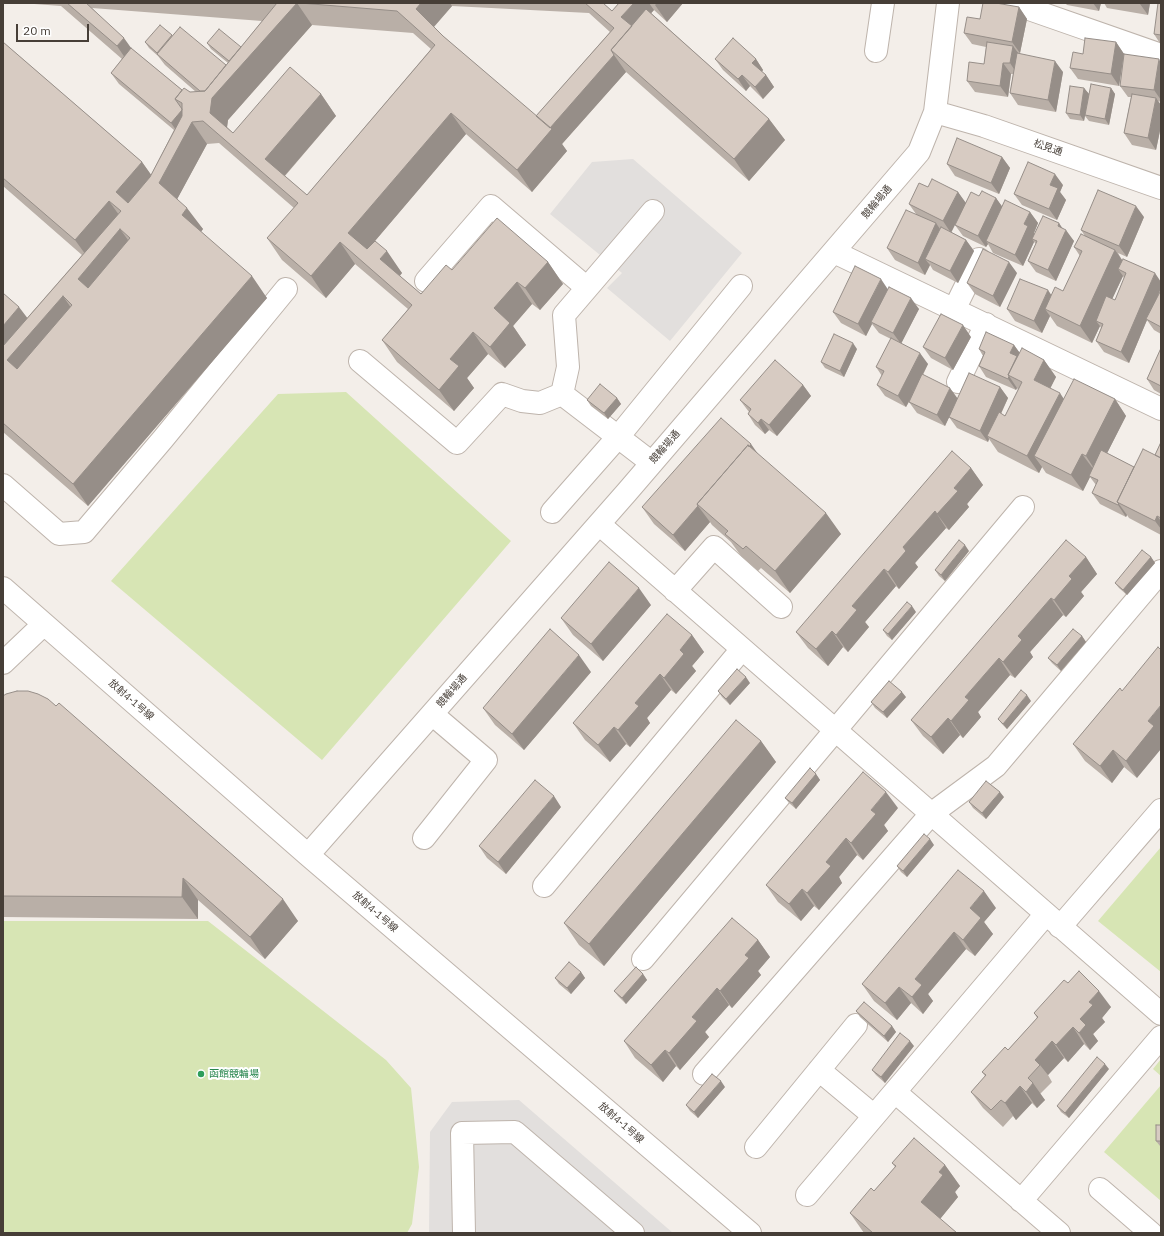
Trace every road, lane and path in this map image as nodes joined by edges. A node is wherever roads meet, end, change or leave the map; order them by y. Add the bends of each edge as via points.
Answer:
1 (883, 3) edge
2 (948, 3) edge
3 (1012, 3) edge
4 (876, 51) dead end
5 (1161, 55) edge
6 (935, 112) junction
7 (1161, 188) edge
8 (653, 211) dead end
9 (834, 252) junction
10 (979, 259) edge
11 (426, 281) dead end
12 (742, 286) dead end
13 (587, 288) junction
14 (286, 289) dead end
15 (954, 310) junction
16 (986, 324) junction
17 (360, 361) dead end
18 (958, 382) dead end
19 (562, 394) junction
20 (1161, 409) edge
21 (618, 437) junction
22 (652, 463) junction
23 (3, 485) edge
24 (1023, 507) dead end
25 (552, 512) dead end
26 (599, 524) junction
27 (1161, 571) edge
28 (3, 588) edge
29 (675, 591) junction
30 (781, 607) dead end
31 (44, 624) junction
32 (742, 649) junction
33 (3, 663) edge
34 (432, 714) junction
35 (835, 730) junction
36 (1161, 810) edge
37 (931, 814) junction
38 (424, 838) dead end
39 (308, 855) junction
40 (544, 886) dead end
41 (1053, 921) junction
42 (643, 959) dead end
43 (1161, 1014) edge
44 (856, 1025) dead end
45 (1161, 1037) edge
46 (819, 1070) junction
47 (704, 1074) dead end
48 (895, 1092) junction
49 (874, 1116) junction
50 (756, 1147) dead end
51 (1100, 1189) dead end
52 (808, 1195) dead end
53 (1022, 1201) junction
54 (464, 1233) edge
55 (633, 1233) edge
56 (750, 1233) edge
57 (1059, 1233) edge
58 (1151, 1233) edge

1 - 4 street
2 - 6 street, 競輪場通
3 - 5 street
6 - 7 street, 松見通 via 984,126
6 - 9 street, 競輪場通 via 919,152
8 - 13 street
9 - 15 street
9 - 22 street, 競輪場通
10 - 15 street
11 - 13 street via 491,206
12 - 21 street
13 - 19 street via 564,315 568,367
14 - 23 street via 84,532 59,534
15 - 16 street
16 - 18 street
16 - 20 street
17 - 19 street via 457,443 502,394 522,401 540,403
19 - 21 street
21 - 22 street
21 - 25 street
22 - 26 street, 競輪場通
24 - 35 street
26 - 29 street
26 - 34 street, 競輪場通
27 - 37 street via 996,766
28 - 31 street, 放射4-1号線
29 - 30 street via 714,546
29 - 32 street
31 - 33 street
31 - 39 street, 放射4-1号線
32 - 35 street
32 - 40 street
34 - 38 street via 486,760
34 - 39 street, 競輪場通
35 - 37 street
35 - 42 street
36 - 41 street
37 - 41 street
37 - 47 street
39 - 56 street, 放射4-1号線
41 - 43 street
41 - 48 street
44 - 46 street
45 - 53 street
46 - 49 street
46 - 50 street
48 - 49 street
48 - 53 street
49 - 52 street
51 - 58 street
53 - 57 street
54 - 55 street via 462,1133 515,1132

